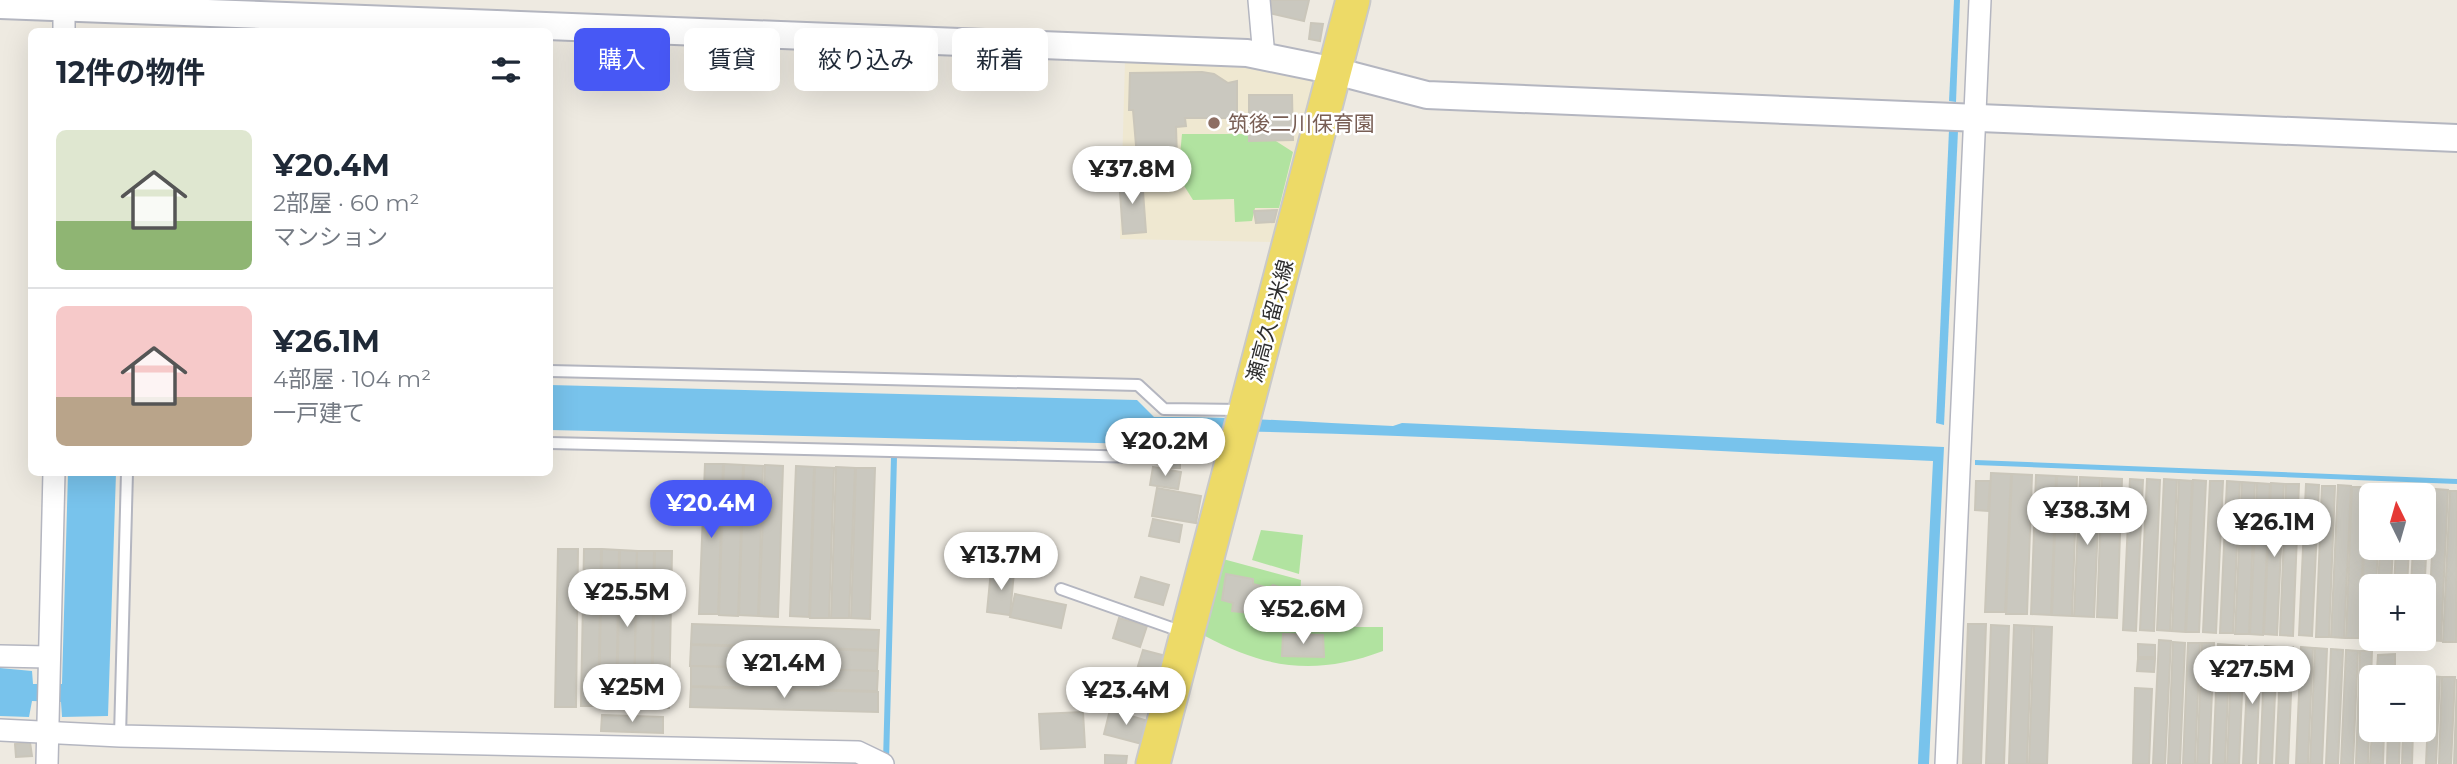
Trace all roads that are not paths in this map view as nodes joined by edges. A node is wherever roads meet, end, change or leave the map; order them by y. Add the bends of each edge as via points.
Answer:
1 (1259, 0) edge
2 (1353, 0) edge
3 (1980, 0) edge
4 (0, 5) edge
5 (64, 13) edge
6 (508, 28) edge
7 (553, 30) edge
8 (1264, 57) junction
9 (1335, 71) junction
10 (1975, 118) junction
11 (2457, 138) edge
12 (553, 371) edge
13 (1243, 424) junction
14 (553, 443) edge
15 (54, 476) edge
16 (127, 476) edge
17 (1061, 589) dead end
18 (1188, 634) junction
19 (0, 656) edge
20 (47, 667) junction
21 (47, 721) junction
22 (0, 730) edge
23 (120, 736) junction
24 (47, 764) edge
25 (883, 764) edge
26 (1153, 764) edge
27 (1946, 764) edge

1 - 8 street
2 - 9 main road, 瀬高久留米線
3 - 10 street
4 - 5 street
5 - 6 street
7 - 8 street
8 - 9 street
9 - 10 street via 1427,95
9 - 13 main road, 瀬高久留米線
10 - 11 street
10 - 27 street
12 - 13 lane via 1138,385 1164,410
13 - 14 lane via 1162,435 1141,457
13 - 18 main road, 瀬高久留米線
15 - 20 street
16 - 23 lane
17 - 18 lane
18 - 26 main road, 瀬高久留米線
19 - 20 street
20 - 21 street
21 - 22 street
21 - 23 street
21 - 24 street
23 - 25 street via 858,752

